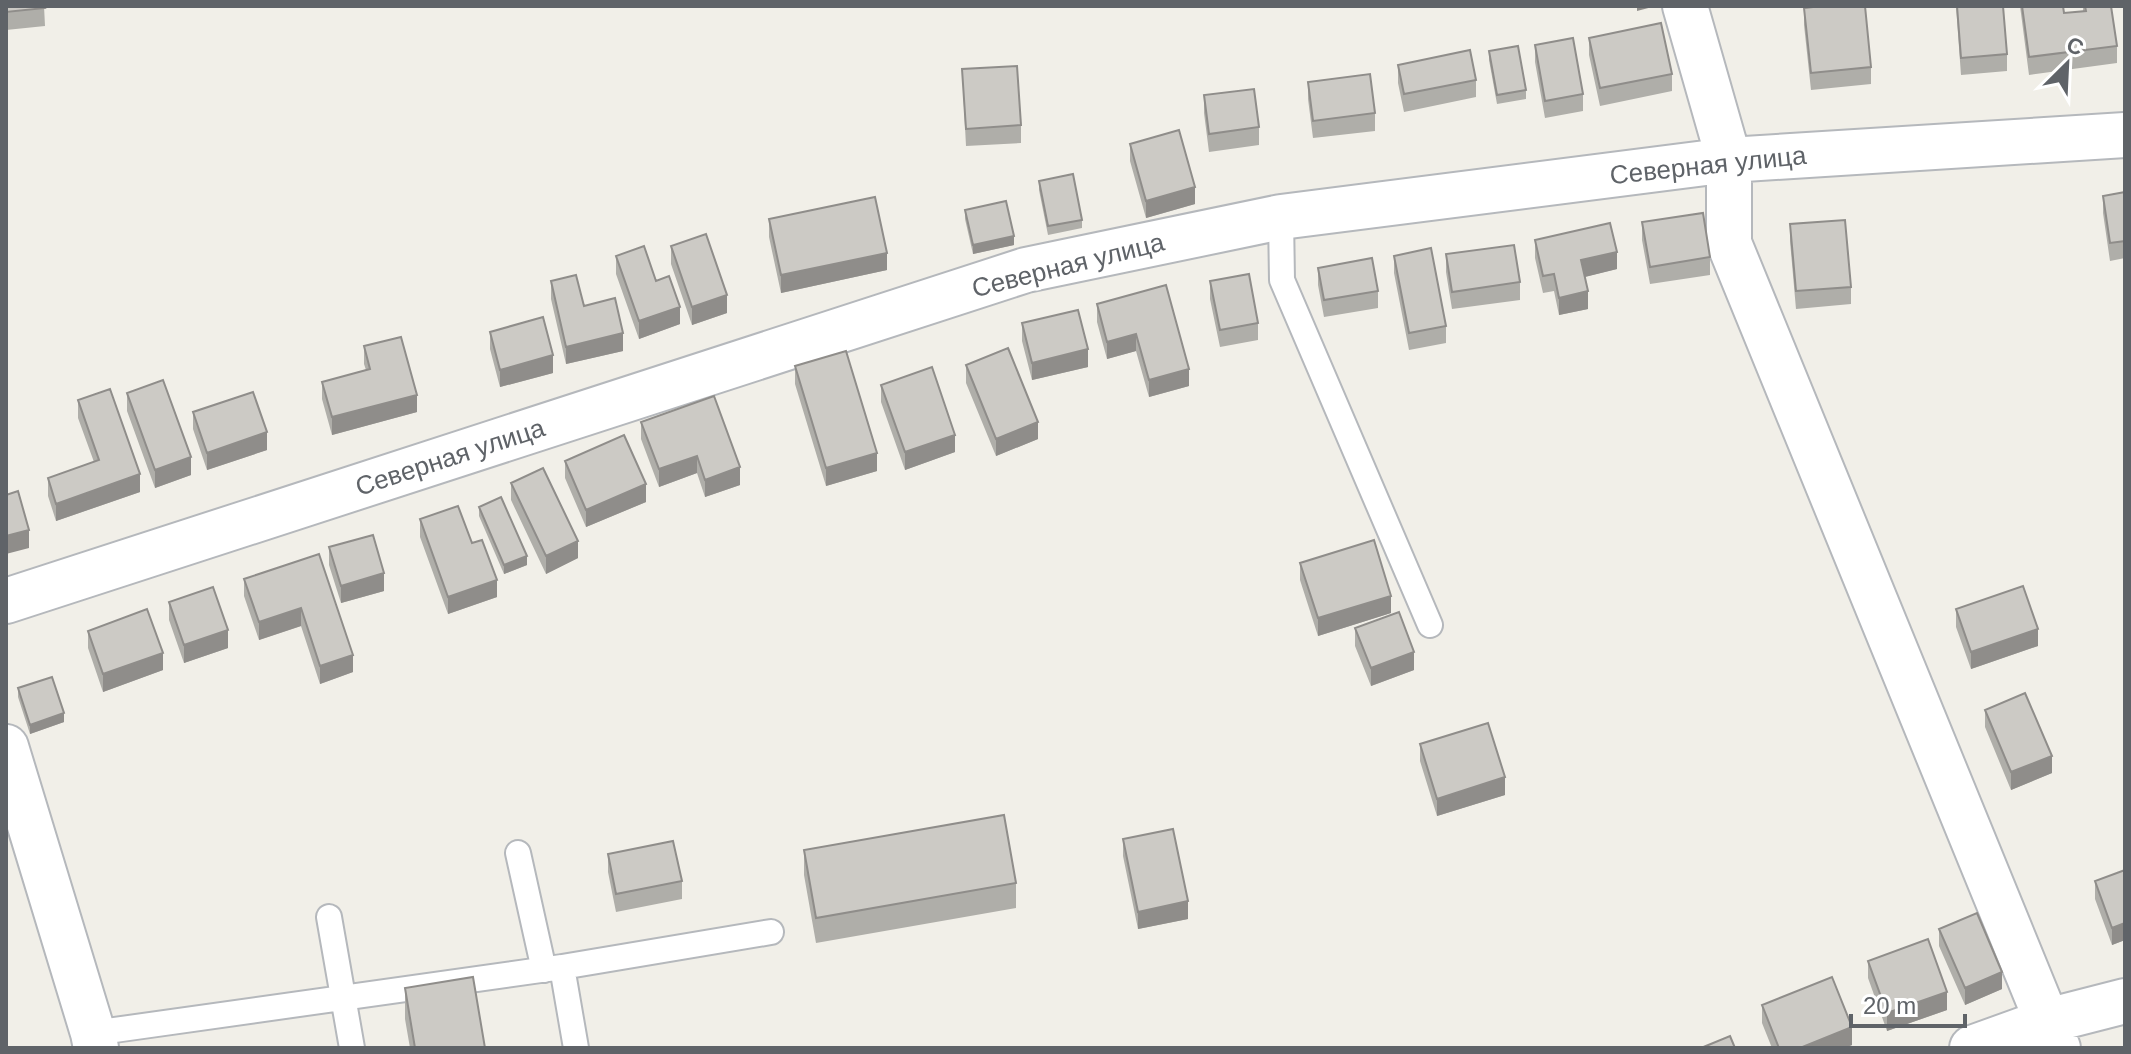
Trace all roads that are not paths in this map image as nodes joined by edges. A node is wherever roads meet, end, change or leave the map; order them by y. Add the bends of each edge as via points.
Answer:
1 (1685, 6) edge
2 (2125, 135) edge
3 (1729, 160) junction
4 (1281, 217) junction
5 (6, 601) edge
6 (1430, 625) dead end
7 (6, 747) edge
8 (518, 853) dead end
9 (329, 917) dead end
10 (771, 932) dead end
11 (553, 969) junction
12 (343, 998) junction
13 (2125, 1001) edge
14 (2052, 1035) edge
15 (95, 1040) edge
16 (352, 1048) edge
17 (576, 1048) edge
18 (1972, 1048) edge

1 - 3 street
2 - 3 street, Северная улица
3 - 4 street, Северная улица
3 - 14 street via 1729,243
4 - 5 street, Северная улица via 1026,270
4 - 6 lane via 1282,280
7 - 15 street
8 - 11 lane
9 - 12 lane
10 - 11 lane
11 - 12 lane
11 - 17 lane
12 - 15 lane
12 - 16 lane
13 - 14 street
14 - 18 street

